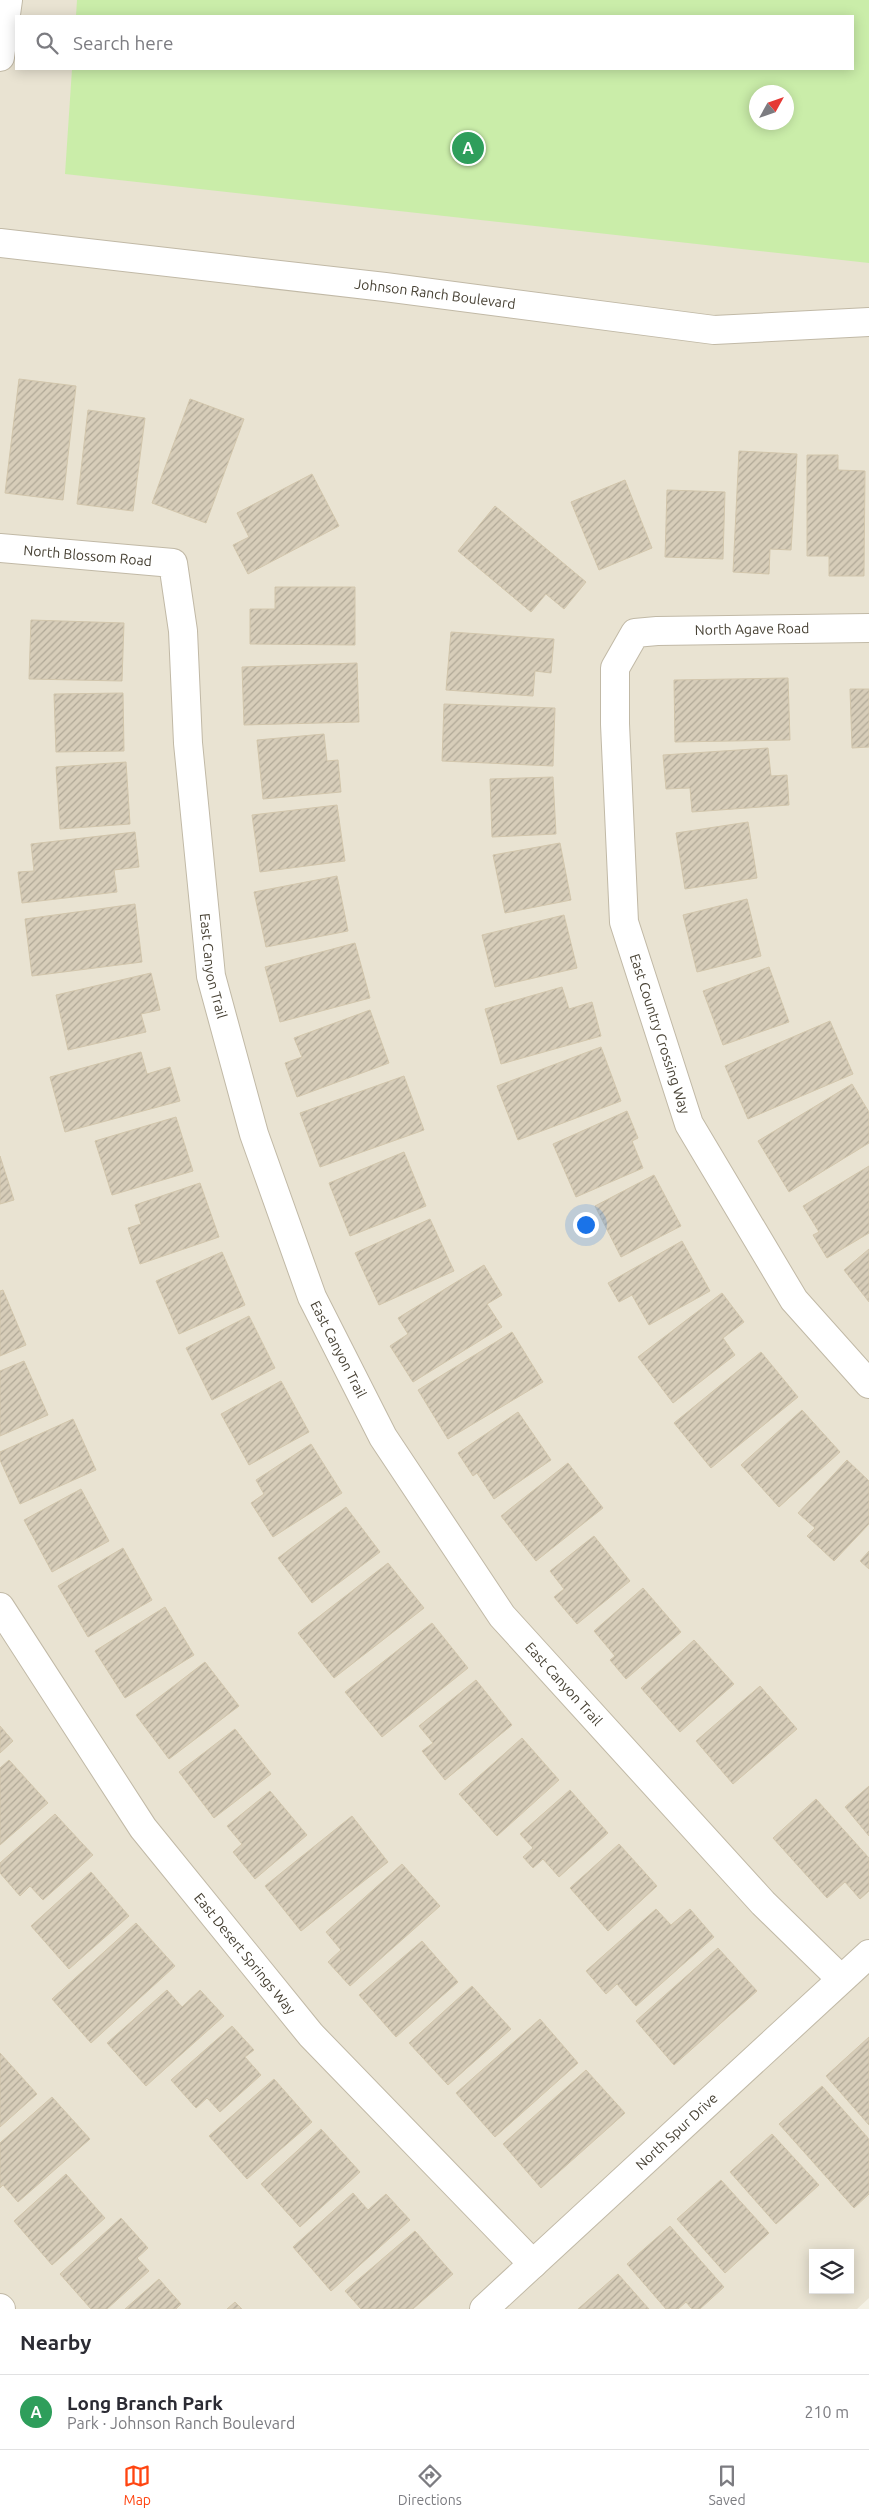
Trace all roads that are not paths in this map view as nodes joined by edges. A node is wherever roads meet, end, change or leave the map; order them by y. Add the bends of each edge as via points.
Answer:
1 (8, 0) edge
2 (0, 57) edge
3 (0, 243) edge
4 (869, 322) edge
5 (0, 548) edge
6 (173, 563) joint
7 (869, 628) edge
8 (636, 633) joint
9 (869, 1384) edge
10 (2, 1616) edge
11 (869, 1954) edge
12 (842, 1979) junction
13 (533, 2264) junction
14 (484, 2309) edge

1 - 2 street
3 - 4 street, Johnson Ranch Boulevard via 385,287 714,330
5 - 6 street, North Blossom Road
6 - 12 street, East Canyon Trail via 183,631 188,743 211,976 254,1134 312,1296 383,1437 502,1616 763,1903
7 - 8 street, North Agave Road via 657,630
8 - 9 street, East Country Crossing Way via 615,668 624,922 689,1124 794,1300
10 - 13 street, East Desert Springs Way via 143,1828 311,2035
11 - 12 street, North Spur Drive
12 - 13 street, North Spur Drive
13 - 14 street, North Spur Drive

